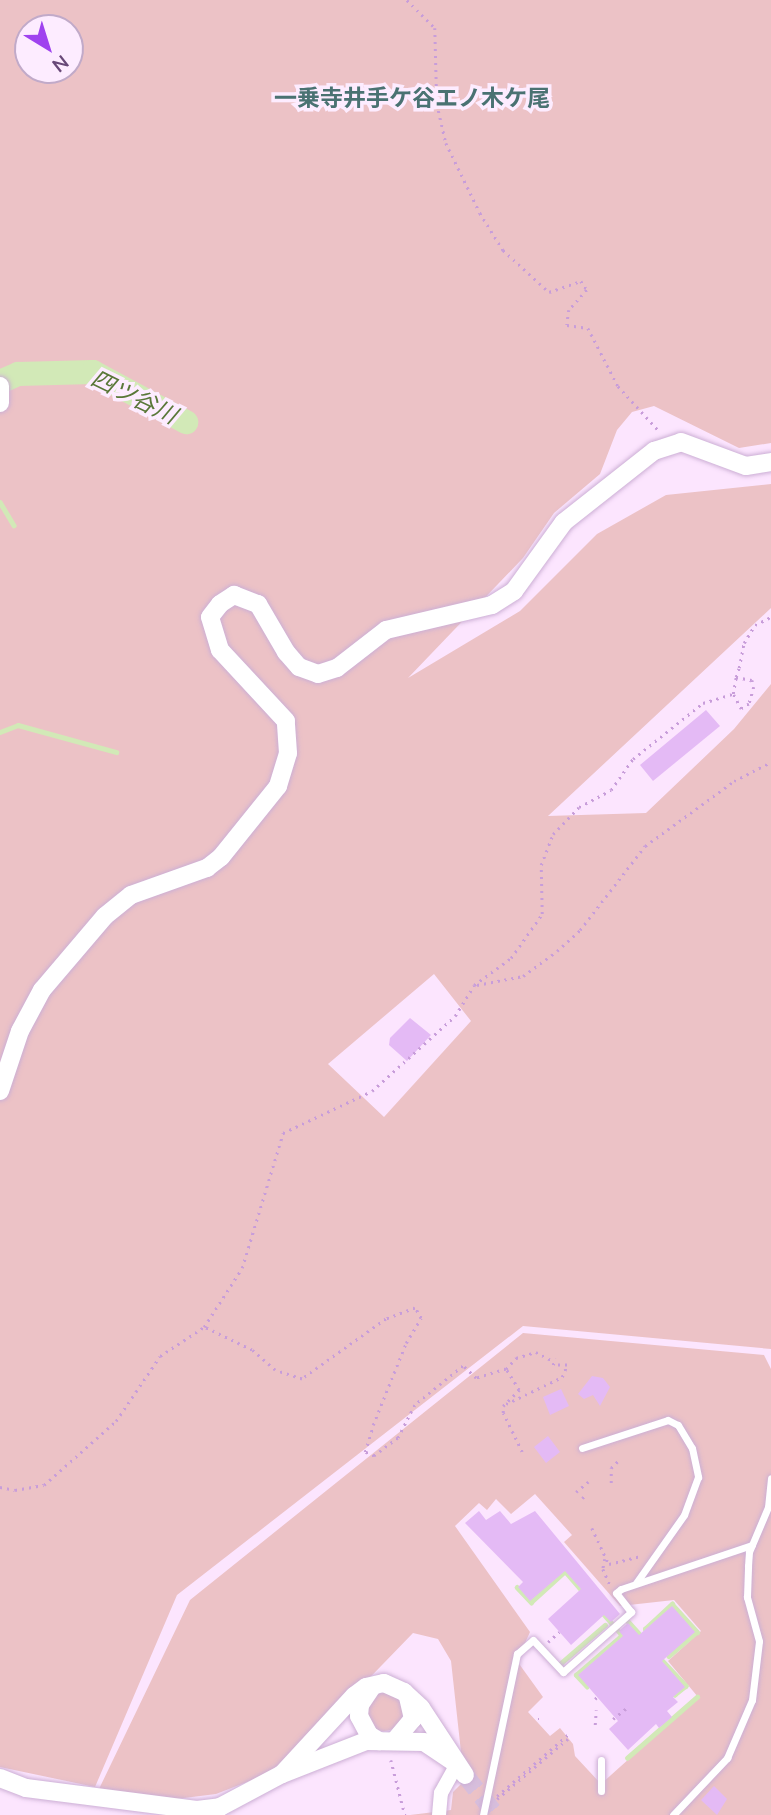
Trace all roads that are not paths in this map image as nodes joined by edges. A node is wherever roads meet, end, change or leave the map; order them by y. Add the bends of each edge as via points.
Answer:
1 (771, 461) edge
2 (0, 1091) edge
3 (582, 1448) dead end
4 (771, 1478) edge
5 (752, 1545) junction
6 (636, 1583) junction
7 (374, 1684) junction
8 (404, 1692) junction
9 (388, 1740) junction
10 (601, 1760) dead end
11 (461, 1770) junction
12 (282, 1774) junction
13 (0, 1778) edge
14 (601, 1791) dead end
15 (684, 1805) junction
16 (486, 1808) edge
17 (439, 1815) edge
18 (673, 1815) edge
19 (688, 1815) edge

1 - 2 street via 746,466 681,442 654,451 564,522 514,591 492,606 386,630 364,642 337,668 318,674 299,667 258,604 233,596 220,604 210,617 220,650 286,721 288,753 278,786 214,862 131,895 105,916 42,990 20,1031
3 - 6 lane via 668,1420 678,1425 696,1460 698,1477 684,1516
4 - 5 lane via 768,1507
5 - 6 lane
5 - 15 lane via 747,1597 759,1641 752,1700 727,1758
6 - 16 lane via 616,1593 631,1612 563,1672 533,1640 517,1654
7 - 8 street
7 - 9 street via 360,1704 359,1716 369,1735
7 - 12 street via 354,1696
8 - 9 street via 413,1718
8 - 11 street via 422,1708
9 - 11 street via 424,1742
9 - 12 street via 366,1741
10 - 14 lane
11 - 17 street via 441,1793
12 - 13 street via 220,1807 197,1810 26,1788
15 - 18 lane
15 - 19 lane

